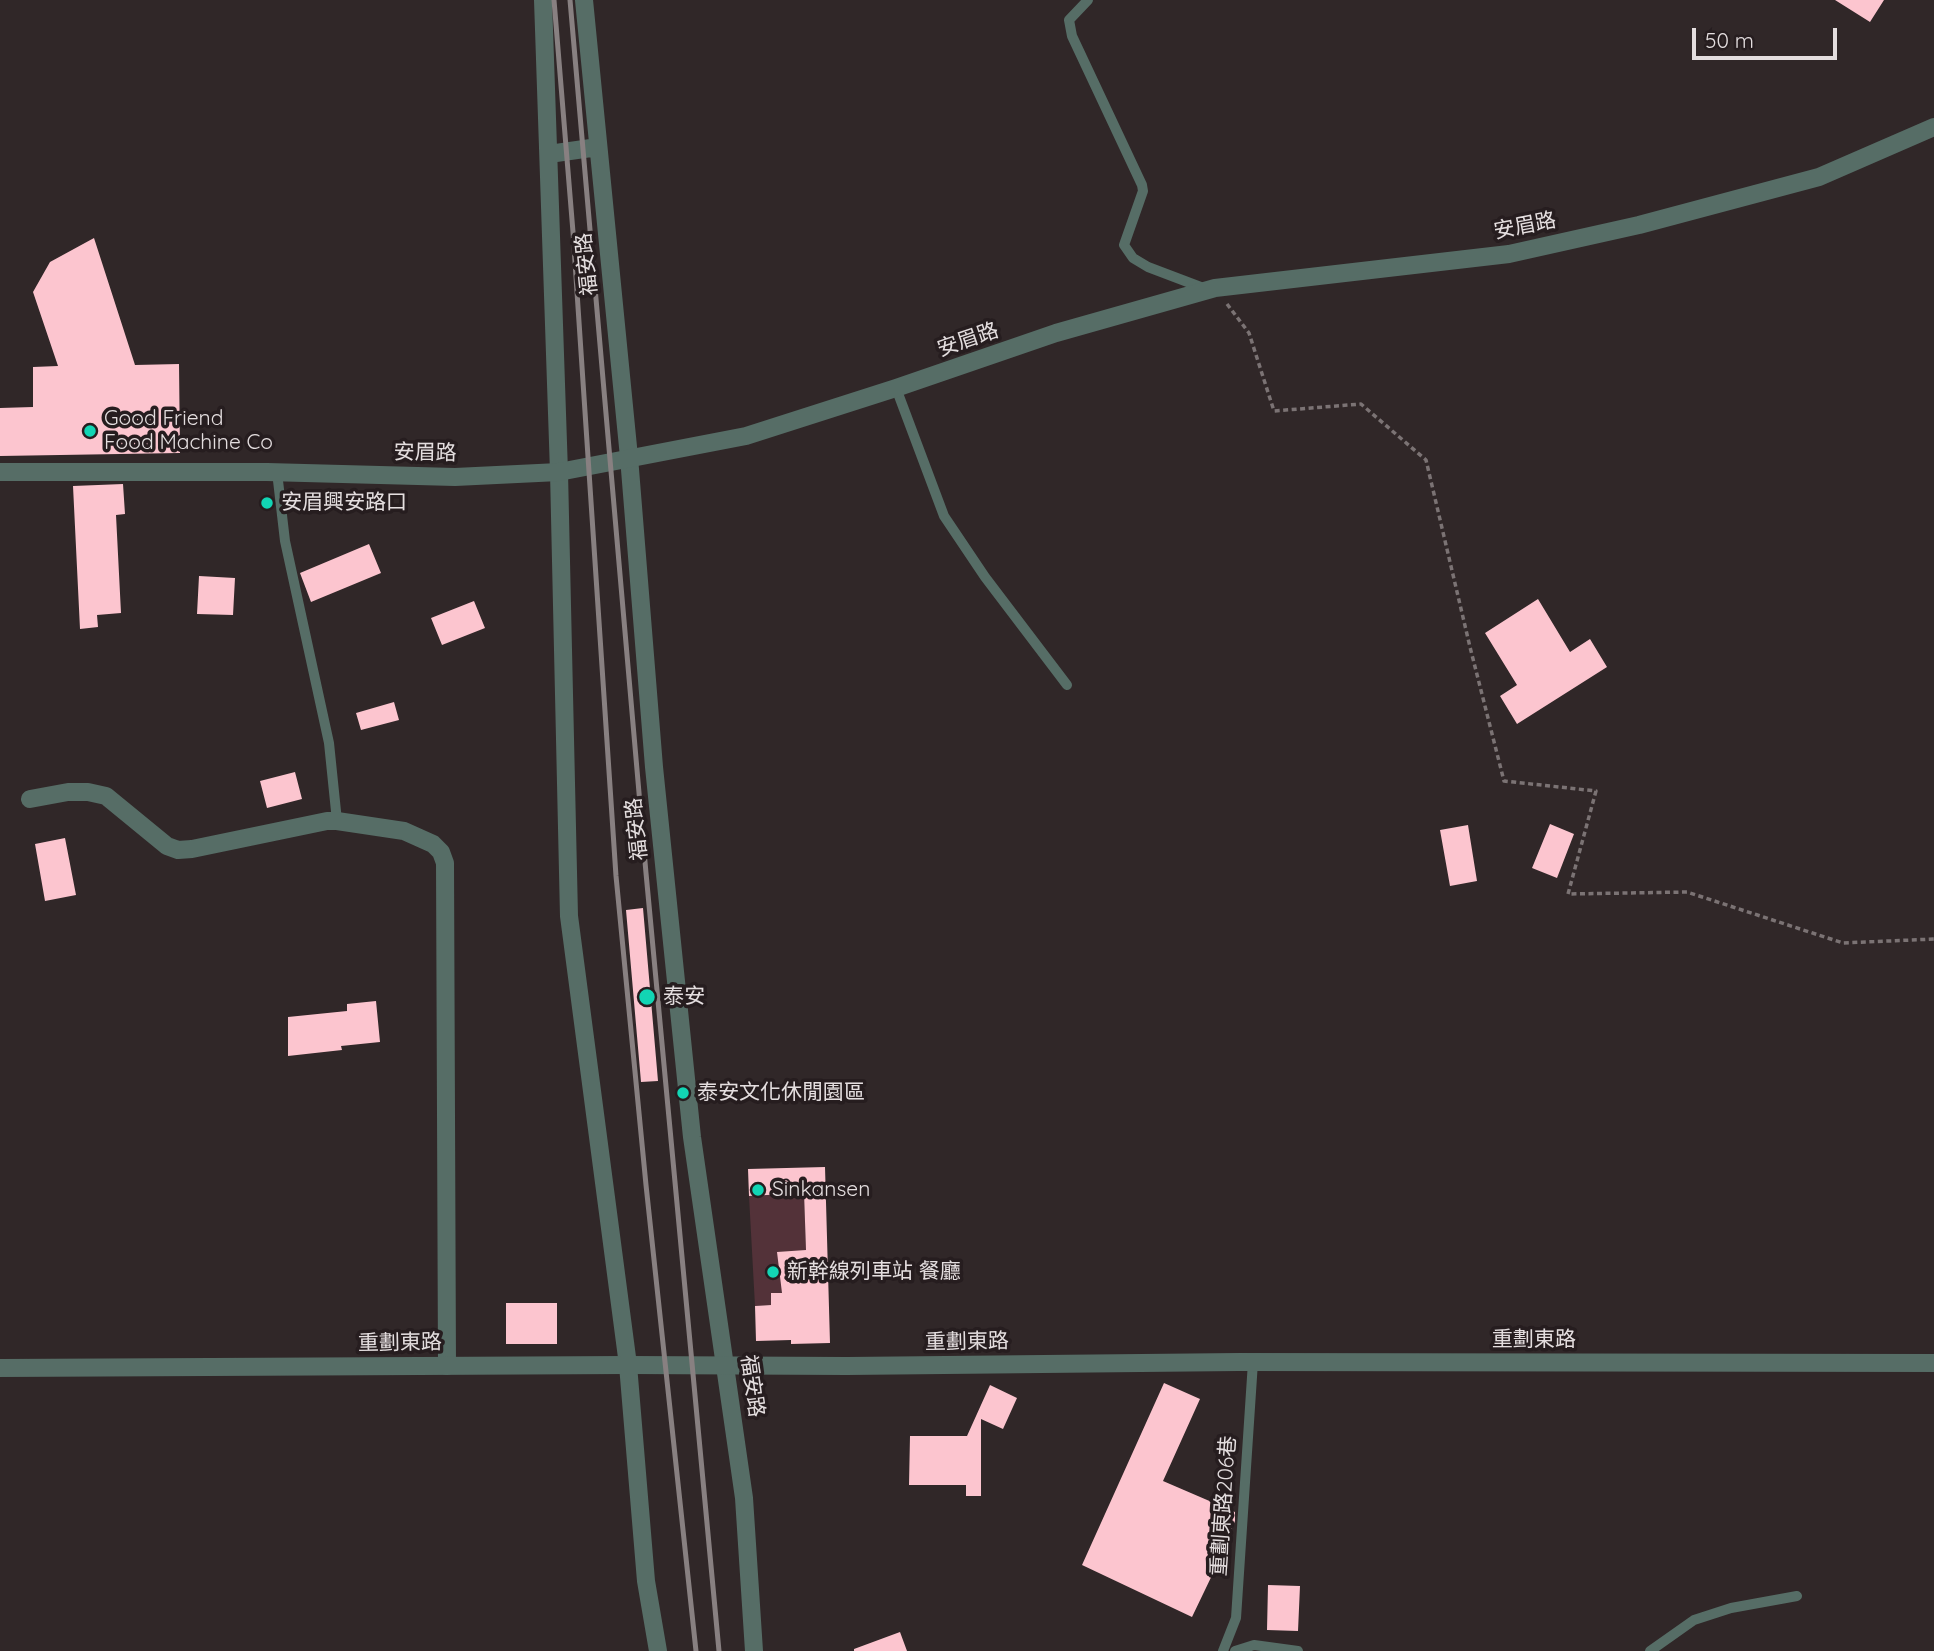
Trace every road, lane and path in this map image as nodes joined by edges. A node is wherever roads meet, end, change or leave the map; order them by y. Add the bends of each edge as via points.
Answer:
1 (543, 0) edge
2 (584, 0) edge
3 (1088, 0) edge
4 (1934, 127) edge
5 (598, 147) junction
6 (549, 154) junction
7 (1212, 289) junction
8 (896, 388) junction
9 (629, 457) junction
10 (0, 472) edge
11 (277, 472) junction
12 (559, 472) junction
13 (1067, 685) dead end
14 (30, 799) dead end
15 (337, 821) junction
16 (1934, 939) edge
17 (1253, 1362) junction
18 (1934, 1363) edge
19 (628, 1365) junction
20 (726, 1365) junction
21 (447, 1366) junction
22 (0, 1368) edge
23 (1797, 1597) dead end
24 (658, 1651) edge
25 (754, 1651) edge
26 (1223, 1651) edge
27 (1235, 1651) edge
28 (1298, 1651) edge
29 (1650, 1651) edge

1 - 6 street, 福安路
2 - 5 street, 福安路
3 - 7 lane via 1069,20 1072,36 1143,191 1124,245 1133,258 1148,267
4 - 7 street, 安眉路 via 1819,177 1626,228 1509,254
5 - 6 street
5 - 9 street, 福安路
6 - 12 street, 福安路
7 - 8 street, 安眉路 via 1056,333
7 - 16 path via 1249,333 1274,411 1361,404 1426,460 1504,781 1595,792 1568,894 1687,892 1843,943
8 - 9 street, 安眉路 via 746,436
8 - 13 lane via 944,516
9 - 12 street, 安眉路
9 - 20 street, 福安路 via 654,766 692,1137
10 - 11 street, 安眉路
11 - 12 street, 安眉路 via 456,477
11 - 15 lane via 285,541 329,743
12 - 19 street, 福安路 via 569,916
14 - 15 street via 68,792 106,796 178,850
15 - 21 street via 404,831 433,844 445,863
17 - 18 street, 重劃東路
17 - 20 street, 重劃東路
17 - 26 lane, 重劃東路206巷 via 1236,1618
19 - 20 street, 重劃東路
19 - 21 street, 重劃東路
19 - 24 street, 福安路 via 646,1581
20 - 25 street, 福安路 via 744,1498
21 - 22 street, 重劃東路
23 - 29 lane via 1731,1608 1694,1620
27 - 28 lane via 1254,1645

